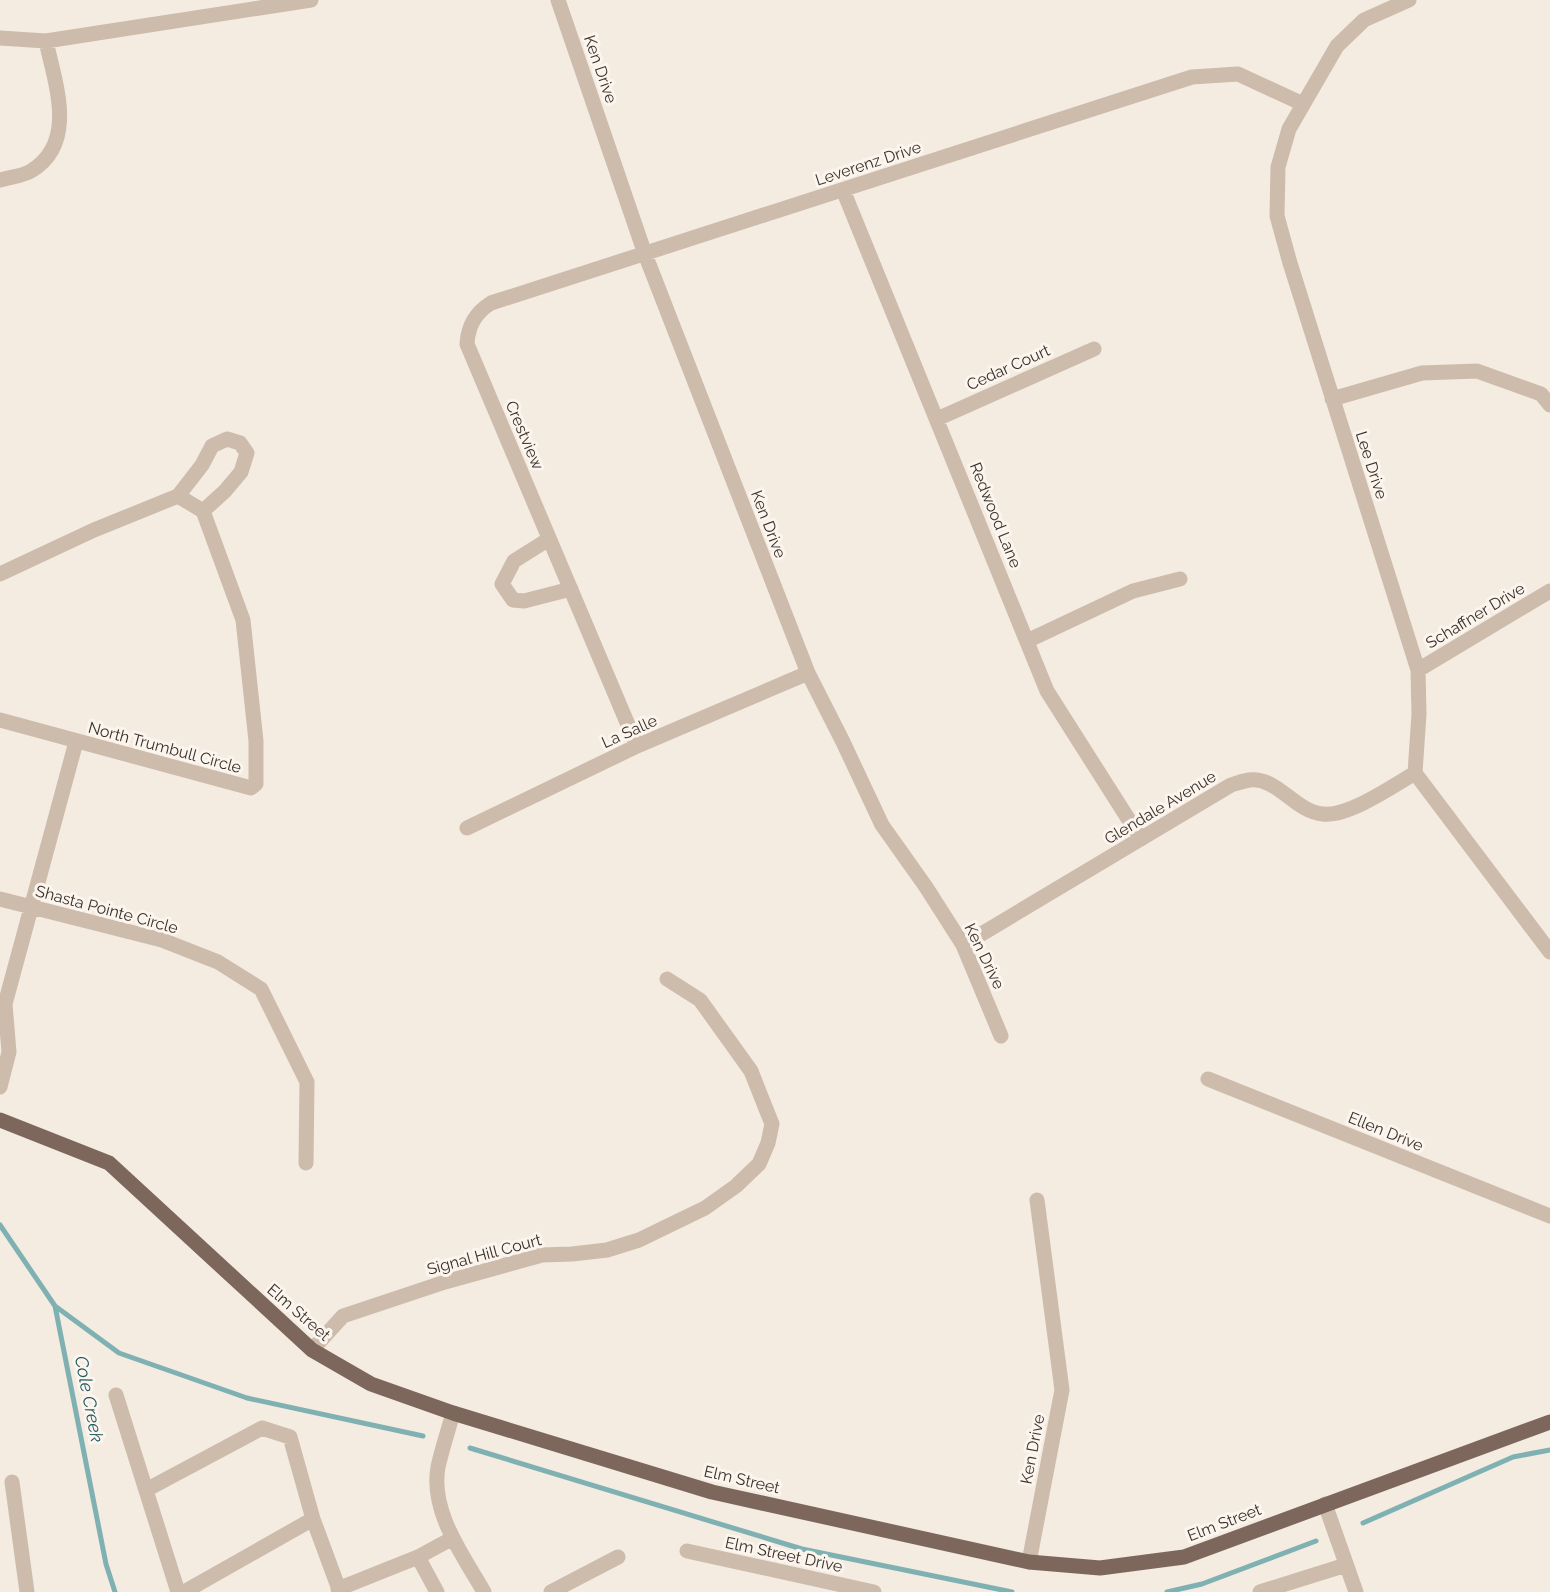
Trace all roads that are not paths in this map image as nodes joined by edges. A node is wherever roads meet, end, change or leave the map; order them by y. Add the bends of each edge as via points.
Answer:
1 (311, 0) edge
2 (558, 0) edge
3 (1408, 0) edge
4 (0, 38) edge
5 (46, 41) junction
6 (1303, 104) junction
7 (0, 180) edge
8 (843, 190) junction
9 (645, 254) junction
10 (467, 344) joint
11 (1094, 349) dead end
12 (1332, 399) junction
13 (1550, 405) edge
14 (937, 419) junction
15 (178, 496) junction
16 (202, 511) junction
17 (549, 539) junction
18 (0, 574) edge
19 (1180, 579) dead end
20 (571, 589) junction
21 (1550, 591) edge
22 (1028, 641) junction
23 (1418, 670) junction
24 (808, 673) junction
25 (0, 720) edge
26 (76, 742) junction
27 (637, 746) junction
28 (1415, 773) junction
29 (467, 828) dead end
30 (1141, 839) junction
31 (0, 899) edge
32 (32, 907) junction
33 (963, 945) junction
34 (1550, 952) edge
35 (667, 979) dead end
36 (3, 1007) edge
37 (1001, 1036) dead end
38 (1208, 1079) dead end
39 (0, 1087) edge
40 (0, 1120) edge
41 (306, 1164) dead end
42 (1036, 1200) dead end
43 (1550, 1216) edge
44 (312, 1350) junction
45 (116, 1395) dead end
46 (453, 1413) junction
47 (1550, 1422) edge
48 (12, 1482) dead end
49 (146, 1490) junction
50 (1325, 1504) junction
51 (313, 1519) junction
52 (453, 1538) junction
53 (687, 1551) dead end
54 (418, 1557) junction
55 (618, 1557) dead end
56 (1029, 1562) junction
57 (1347, 1564) junction
58 (339, 1591) edge
59 (27, 1592) edge
60 (178, 1592) edge
61 (184, 1592) edge
62 (437, 1592) edge
63 (484, 1592) edge
64 (551, 1592) edge
65 (874, 1592) edge
66 (1260, 1592) edge
67 (1356, 1592) edge

1 - 5 street
2 - 9 street, Ken Drive
3 - 6 street, Lee Drive via 1364,20 1343,39
4 - 5 street
5 - 7 street via 56,89 59,138 31,171
6 - 8 street, Leverenz Drive via 1238,74 1192,77
6 - 12 street, Lee Drive via 1289,129 1278,167 1277,216
8 - 9 street, Leverenz Drive
8 - 14 street, Redwood Lane
9 - 10 street, Leverenz Drive via 491,303 474,319
9 - 24 street, Ken Drive
10 - 17 street, Crestview
11 - 14 street, Cedar Court
12 - 13 street via 1422,373 1476,370 1540,394
12 - 23 street, Lee Drive
14 - 22 street, Redwood Lane
15 - 16 street
15 - 16 street via 213,446 227,439 240,443 247,453 241,472
15 - 18 street
16 - 26 street, North Trumbull Circle via 243,620 256,741 256,784 251,788
17 - 20 street, Crestview
17 - 20 street via 514,561 502,584 513,600 524,602
19 - 22 street via 1133,591
20 - 27 street, Crestview
21 - 23 street, Schaffner Drive
22 - 30 street, Redwood Lane via 1047,691
23 - 28 street, Lee Drive
24 - 27 street, La Salle
24 - 33 street, Ken Drive via 882,825
25 - 26 street, North Trumbull Circle
26 - 32 street
27 - 29 street, La Salle
28 - 30 street, Glendale Avenue via 1361,804 1324,814 1306,810 1269,784 1251,780 1231,785
28 - 34 street
30 - 33 street, Glendale Avenue
31 - 32 street, Shasta Pointe Circle
32 - 36 street
32 - 41 street, Shasta Pointe Circle via 162,939 218,962 261,989 307,1082
33 - 37 street, Ken Drive
35 - 44 street, Signal Hill Court via 700,1000 751,1071 772,1124 759,1164 705,1208 639,1240 607,1250 543,1255 411,1293 343,1316
36 - 39 street via 9,1052
38 - 43 street, Ellen Drive
40 - 44 main road, Elm Street via 109,1163
42 - 56 street, Ken Drive via 1062,1390
44 - 46 main road, Elm Street via 371,1384
45 - 49 street
46 - 52 street via 438,1468 441,1508
46 - 56 main road, Elm Street via 712,1492
47 - 50 main road, Elm Street
48 - 59 street
49 - 51 street via 262,1428 290,1437
49 - 60 street
50 - 56 main road, Elm Street via 1184,1557 1100,1568
50 - 57 street
51 - 58 street
51 - 61 street
52 - 54 street
52 - 63 street
53 - 65 street, Elm Street Drive
54 - 58 street
54 - 62 street
55 - 64 street
57 - 66 street
57 - 67 street

